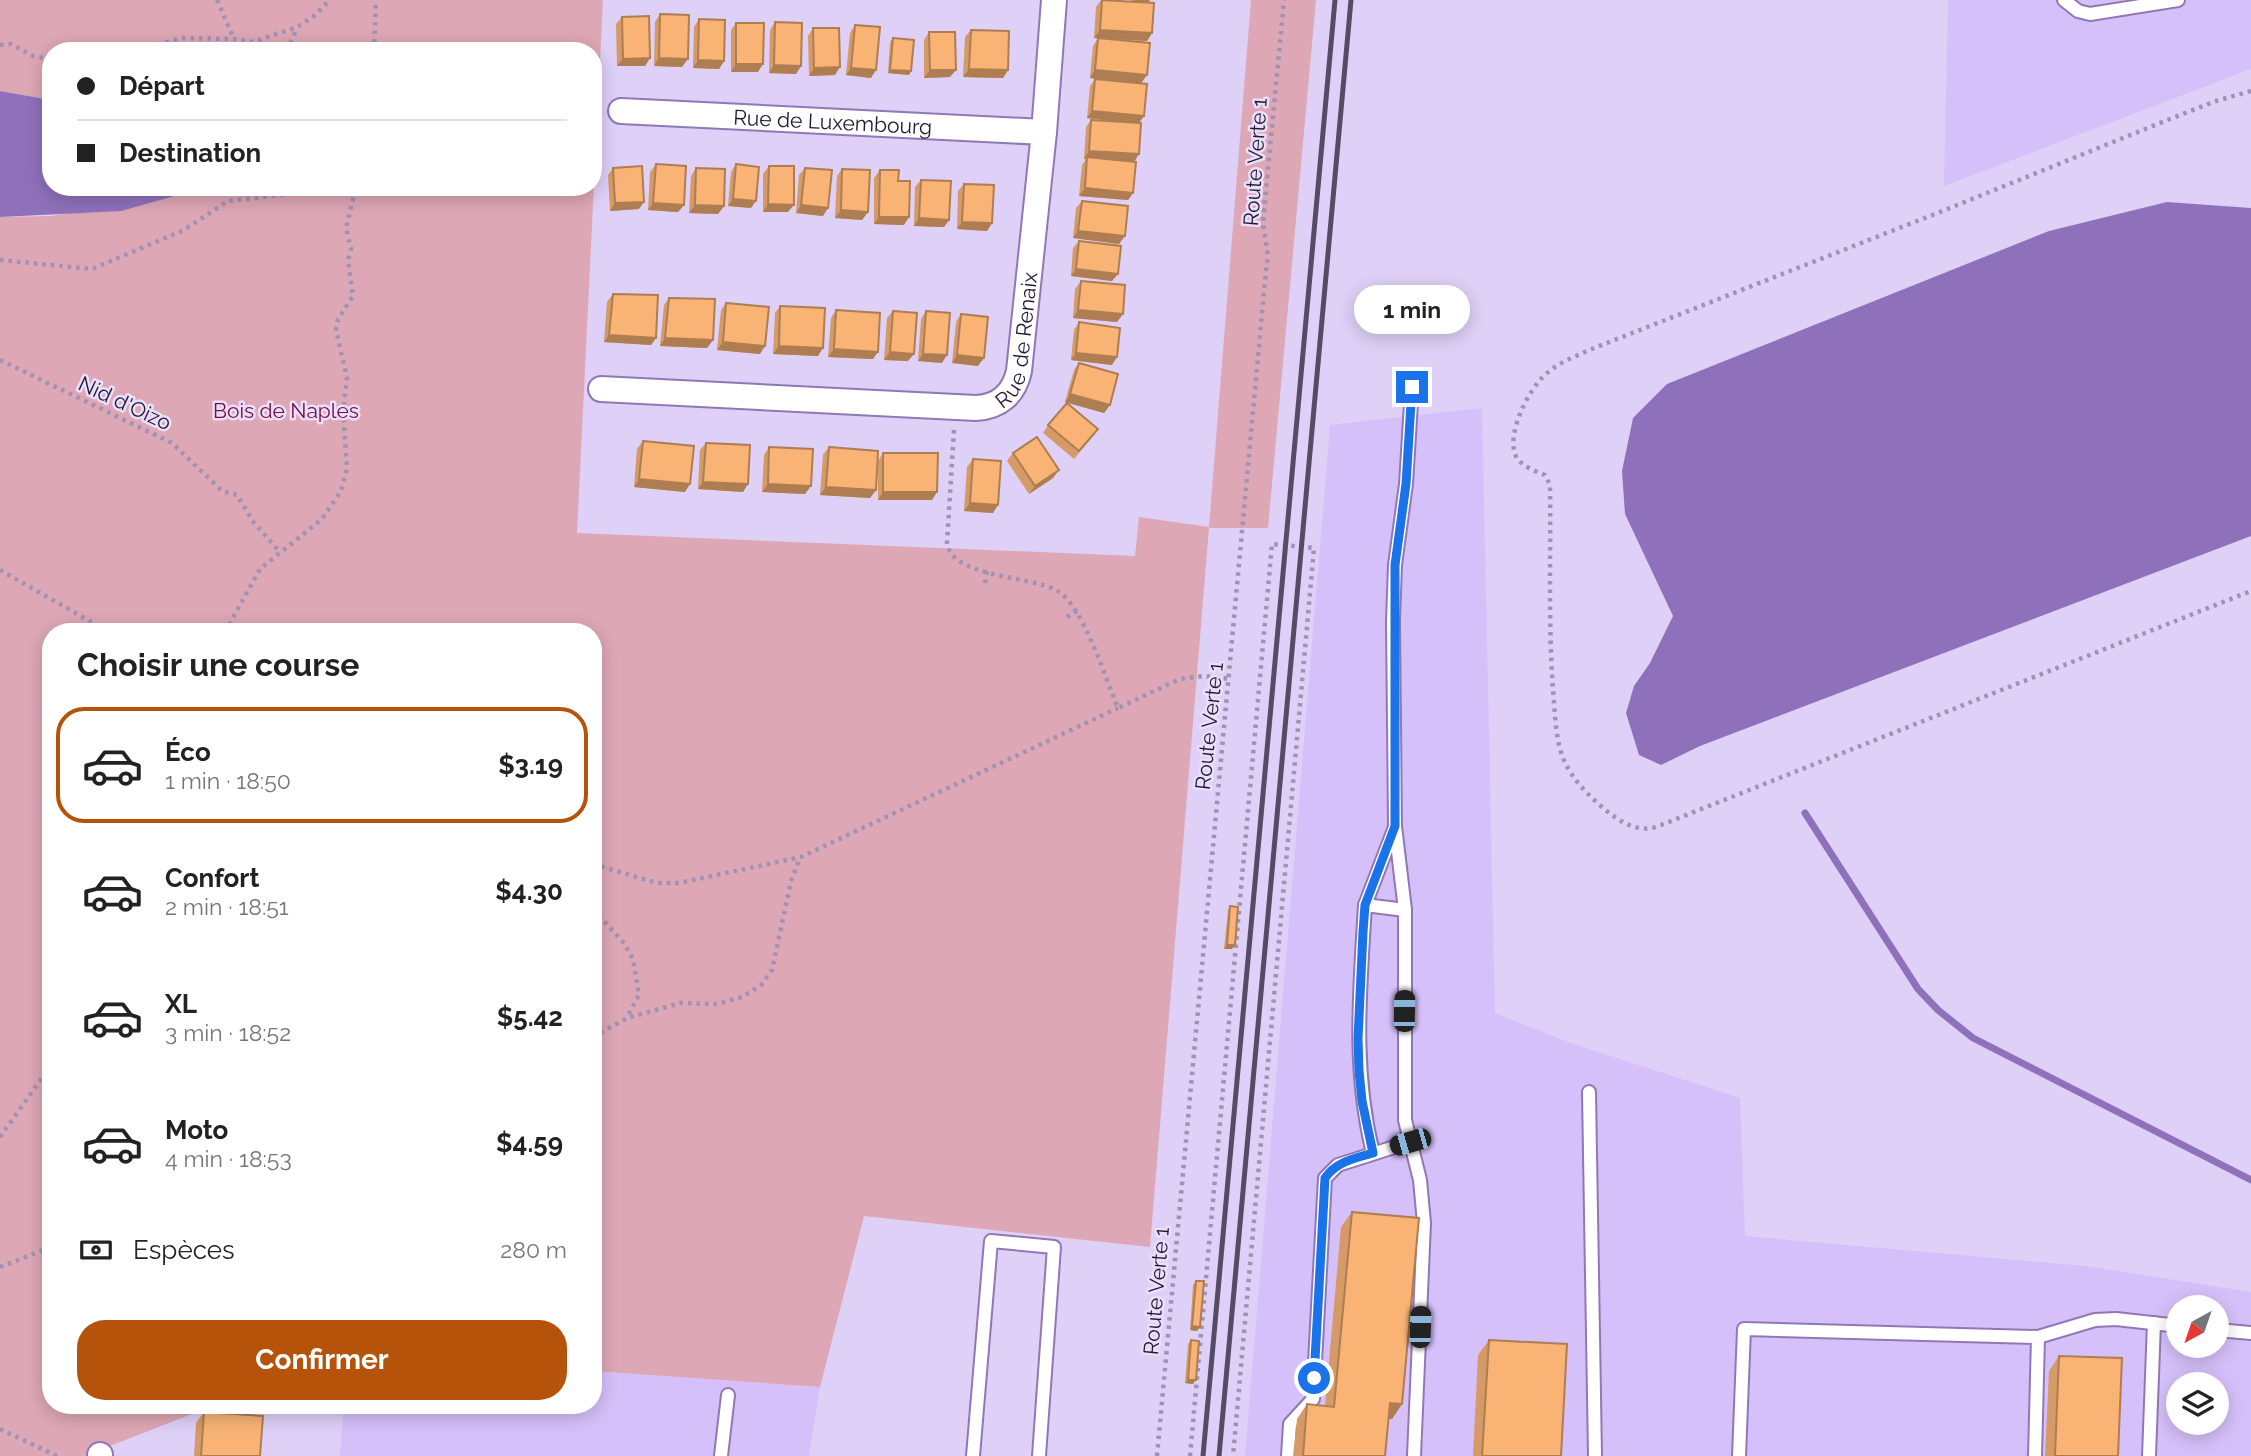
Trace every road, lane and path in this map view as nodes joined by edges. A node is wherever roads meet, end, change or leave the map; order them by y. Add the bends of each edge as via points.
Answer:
1 (217, 0) edge
2 (330, 0) edge
3 (376, 0) edge
4 (1054, 0) edge
5 (1284, 0) edge
6 (2064, 0) edge
7 (2178, 0) edge
8 (297, 27) junction
9 (234, 39) junction
10 (167, 42) edge
11 (248, 42) edge
12 (256, 42) edge
13 (291, 42) edge
14 (374, 42) edge
15 (0, 45) edge
16 (42, 58) edge
17 (2251, 91) edge
18 (621, 111) dead end
19 (1044, 132) junction
20 (270, 196) edge
21 (354, 196) edge
22 (0, 260) edge
23 (0, 360) edge
24 (1412, 387) dead end
25 (601, 389) dead end
26 (955, 424) dead end
27 (280, 552) junction
28 (0, 570) edge
29 (987, 571) junction
30 (985, 583) dead end
31 (2251, 591) edge
32 (1077, 611) junction
33 (1067, 617) dead end
34 (93, 623) edge
35 (230, 623) edge
36 (1230, 679) junction
37 (1118, 708) junction
38 (1395, 826) junction
39 (801, 857) junction
40 (602, 867) edge
41 (1365, 905) junction
42 (1405, 910) junction
43 (602, 919) edge
44 (627, 1018) junction
45 (602, 1032) edge
46 (42, 1078) edge
47 (1589, 1092) dead end
48 (0, 1137) edge
49 (1410, 1142) junction
50 (1373, 1153) junction
51 (42, 1251) edge
52 (0, 1268) edge
53 (2154, 1323) junction
54 (2166, 1324) edge
55 (2230, 1331) edge
56 (2251, 1333) edge
57 (2038, 1338) junction
58 (728, 1395) dead end
59 (0, 1429) edge
60 (57, 1456) edge
61 (721, 1456) edge
62 (973, 1456) edge
63 (1038, 1456) edge
64 (1157, 1456) edge
65 (1190, 1456) edge
66 (1233, 1456) edge
67 (1287, 1456) edge
68 (1414, 1456) edge
69 (1595, 1456) edge
70 (1739, 1456) edge
71 (2035, 1456) edge
72 (2149, 1456) edge

1 - 9 path
2 - 8 path
3 - 14 path
4 - 19 street, Rue de Renaix
5 - 36 path, Route Verte 1 via 1264,223 1268,256
6 - 7 lane via 2090,14
8 - 12 path
8 - 13 path
9 - 10 path
9 - 11 path
15 - 16 path via 11,44
17 - 31 path via 2216,101 1557,365 1528,397 1514,437 1518,460 1545,475 1550,485 1552,671 1563,757 1576,780 1599,804 1639,829 1656,827
18 - 19 street, Rue de Luxembourg
19 - 25 street, Rue de Renaix via 1019,371 1010,393 998,403 976,408
20 - 22 path via 228,201 184,230 92,269
21 - 27 path via 346,228 353,296 338,318 336,330 347,378 343,412 348,468 341,491 322,519
23 - 27 path, Nid d'Oizo via 172,443 222,491 237,495
24 - 38 lane via 1394,577
26 - 29 path via 947,548 957,561
27 - 35 path via 260,569
28 - 34 path
29 - 30 path
29 - 32 path via 1052,588
32 - 33 path
32 - 37 path
36 - 37 path via 1180,679
36 - 64 path, Route Verte 1
37 - 39 path
38 - 41 lane
38 - 42 lane
39 - 40 path via 679,883 657,883
39 - 44 path via 791,881 772,970 761,985 743,997 717,1004 681,1003
41 - 42 lane
41 - 50 lane via 1359,1071
42 - 49 lane via 1403,1097
43 - 44 path via 633,959 639,995
44 - 45 path
46 - 48 path
47 - 69 lane
49 - 50 lane
49 - 68 lane via 1424,1223
50 - 67 lane via 1338,1165 1325,1178 1313,1399 1290,1424
51 - 52 path
53 - 54 lane
53 - 57 lane via 2095,1320
53 - 72 lane
55 - 56 lane
57 - 70 lane via 1744,1329
57 - 71 lane
58 - 61 lane
59 - 60 path
62 - 63 lane via 984,1240 1054,1247
65 - 66 path via 1272,544 1314,548

